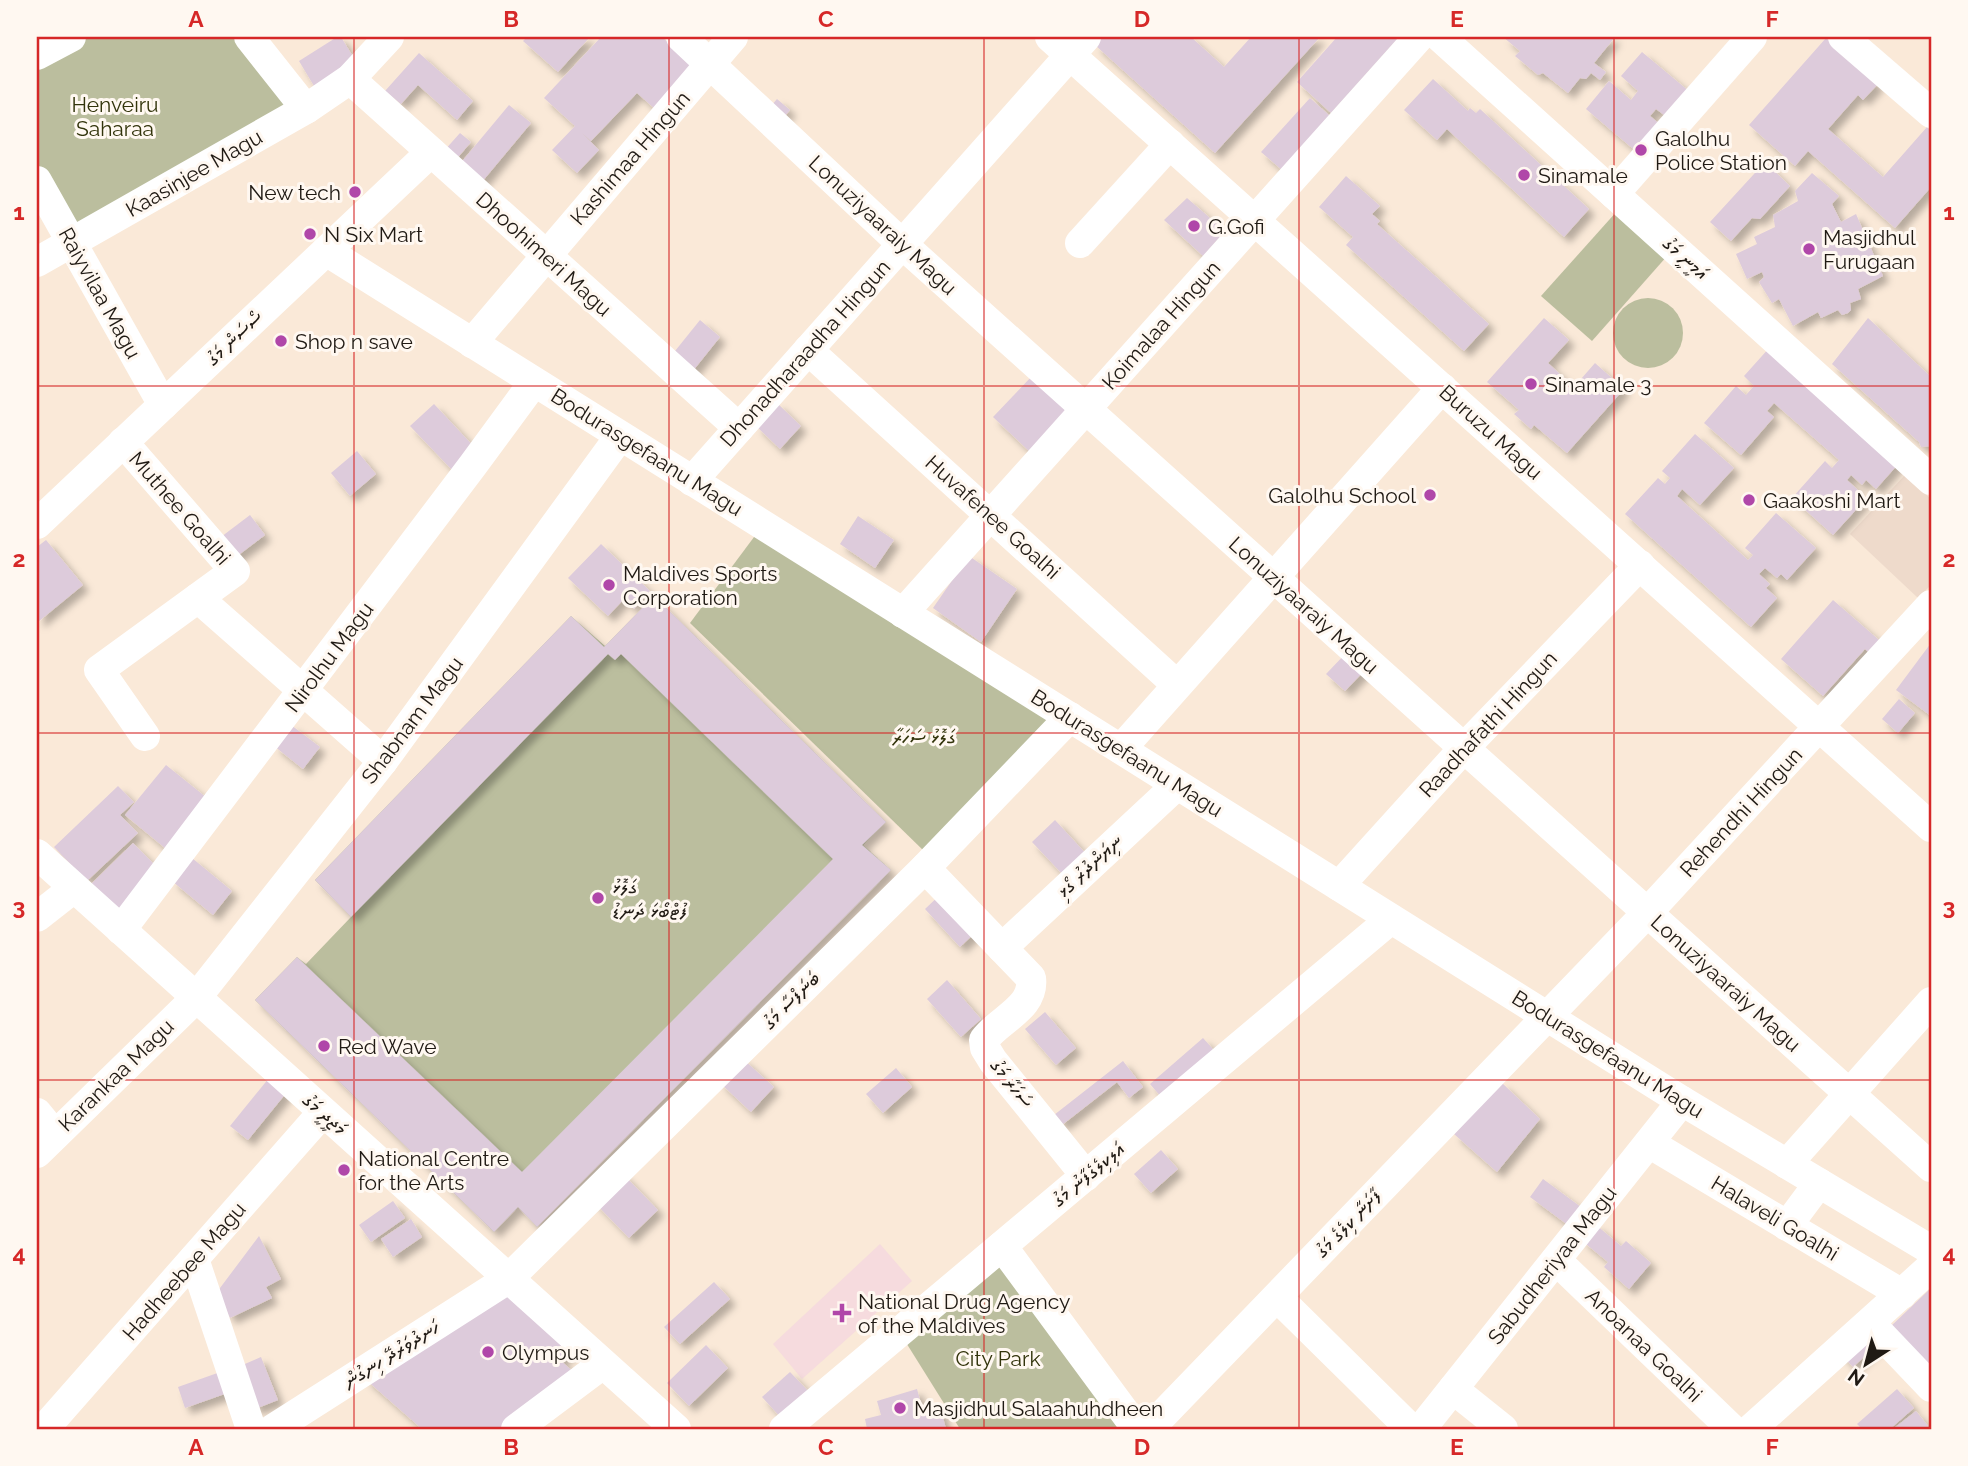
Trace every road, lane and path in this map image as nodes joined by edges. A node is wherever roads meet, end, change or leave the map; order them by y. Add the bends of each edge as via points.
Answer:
1 (71, 37) edge
2 (249, 37) edge
3 (390, 37) edge
4 (681, 37) edge
5 (733, 37) edge
6 (1419, 37) edge
7 (1440, 37) edge
8 (1752, 37) edge
9 (1843, 37) edge
10 (1069, 43) edge
11 (37, 55) edge
12 (710, 64) junction
13 (350, 79) junction
14 (306, 109) junction
15 (1931, 113) edge
16 (1170, 144) junction
17 (431, 152) junction
18 (37, 181) edge
19 (1614, 194) junction
20 (1254, 220) junction
21 (72, 242) junction
22 (1080, 243) dead end
23 (902, 244) junction
24 (326, 251) junction
25 (546, 256) junction
26 (37, 262) edge
27 (472, 342) junction
28 (808, 349) junction
29 (534, 382) junction
30 (1442, 388) junction
31 (163, 405) junction
32 (1085, 409) junction
33 (739, 428) junction
34 (620, 436) junction
35 (123, 442) junction
36 (1931, 480) edge
37 (692, 481) junction
38 (990, 515) junction
39 (37, 524) edge
40 (1640, 565) junction
41 (1273, 577) junction
42 (198, 598) junction
43 (1931, 605) edge
44 (903, 613) junction
45 (1177, 685) junction
46 (303, 691) junction
47 (1070, 717) junction
48 (1820, 727) junction
49 (145, 736) dead end
50 (1464, 748) junction
51 (1121, 750) junction
52 (383, 761) junction
53 (1177, 785) junction
54 (1931, 827) edge
55 (37, 854) edge
56 (925, 868) junction
57 (1339, 886) junction
58 (74, 888) junction
59 (1647, 913) junction
60 (37, 917) edge
61 (1391, 919) junction
62 (121, 930) junction
63 (1002, 948) junction
64 (196, 998) junction
65 (1931, 1002) edge
66 (1546, 1016) junction
67 (1849, 1094) junction
68 (1682, 1101) junction
69 (323, 1112) junction
70 (43, 1133) edge
71 (1649, 1143) junction
72 (1787, 1164) junction
73 (1931, 1167) edge
74 (1086, 1176) junction
75 (1819, 1183) junction
76 (1787, 1226) junction
77 (1002, 1246) junction
78 (1931, 1250) edge
79 (194, 1259) junction
80 (1556, 1260) junction
81 (1931, 1267) edge
82 (508, 1279) junction
83 (1902, 1294) junction
84 (1277, 1297) junction
85 (1870, 1323) junction
86 (603, 1364) junction
87 (1931, 1387) edge
88 (1453, 1389) junction
89 (44, 1429) edge
90 (251, 1429) edge
91 (273, 1429) edge
92 (516, 1429) edge
93 (676, 1429) edge
94 (784, 1429) edge
95 (1137, 1429) edge
96 (1149, 1429) edge
97 (1411, 1429) edge
98 (1421, 1429) edge
99 (1503, 1429) edge
100 (1732, 1429) edge
101 (1751, 1429) edge

1 - 11 street
2 - 14 street
3 - 13 street, Kaasinjee Magu
4 - 12 street, Lonuziyaaraiy Magu
5 - 12 street, Kashimaa Hingun
6 - 20 street, Koimalaa Hingun
7 - 19 street, އަމީނީ މަގު
8 - 19 street
9 - 15 street
10 - 16 street, Buruzu Magu
10 - 23 street, Dhonadharaadha Hingun
12 - 23 street, Lonuziyaaraiy Magu
12 - 25 street, Kashimaa Hingun
13 - 14 street, Kaasinjee Magu
13 - 17 street, Dhoohimeri Magu
14 - 21 street, Kaasinjee Magu
16 - 20 street, Buruzu Magu
16 - 22 street
17 - 24 street, ސޯސަން މަގު
17 - 25 street, Dhoohimeri Magu
18 - 21 street, Raiyvilaa Magu
19 - 36 street, އަމީނީ މަގު
20 - 30 street, Buruzu Magu
20 - 32 street, Koimalaa Hingun
21 - 26 street, Kaasinjee Magu
21 - 31 street, Raiyvilaa Magu
23 - 28 street, Dhonadharaadha Hingun
23 - 32 street, Lonuziyaaraiy Magu
24 - 27 street, Bodurasgefaanu Magu
24 - 31 street, ސޯސަން މަގު
25 - 27 street, Kashimaa Hingun
25 - 33 street, Dhoohimeri Magu
27 - 29 street, Bodurasgefaanu Magu
28 - 33 street, Dhonadharaadha Hingun
28 - 38 street, Huvafenee Goalhi
29 - 34 street, Bodurasgefaanu Magu
29 - 46 street, Nirolhu Magu
30 - 40 street, Buruzu Magu
30 - 41 street
31 - 35 street, ސޯސަން މަގު
32 - 38 street, Koimalaa Hingun
32 - 41 street, Lonuziyaaraiy Magu
33 - 37 street, Dhonadharaadha Hingun
34 - 37 street, Bodurasgefaanu Magu
34 - 52 street, Shabnam Magu
35 - 39 street, ސޯސަން މަގު
35 - 42 street, Muthee Goalhi via 235,571
37 - 44 street, Bodurasgefaanu Magu
38 - 44 street, Koimalaa Hingun
38 - 45 street, Huvafenee Goalhi
40 - 48 street, Buruzu Magu
40 - 50 street, Raadhafathi Hingun
41 - 45 street
41 - 50 street, Lonuziyaaraiy Magu
42 - 46 street
42 - 49 street, Muthee Goalhi via 99,670
43 - 48 street, Rehendhi Hingun
44 - 47 street, Bodurasgefaanu Magu
45 - 51 street
46 - 52 street
46 - 62 street, Nirolhu Magu
47 - 51 street, Bodurasgefaanu Magu
47 - 56 street, ބަނަފްސާ މަގު
48 - 54 street, Buruzu Magu
48 - 59 street, Rehendhi Hingun
50 - 57 street, Raadhafathi Hingun
50 - 59 street, Lonuziyaaraiy Magu
51 - 53 street, Bodurasgefaanu Magu
52 - 64 street, Shabnam Magu
53 - 57 street, Bodurasgefaanu Magu
53 - 63 street, ނިޔަންދުރު ގޯޅި
55 - 58 street, މަޖީދީ މަގު
56 - 63 street, ސަހަރާ މަގު
56 - 82 street, ބަނަފްސާ މަގު
57 - 61 street, Bodurasgefaanu Magu
58 - 60 street
58 - 62 street, މަޖީދީ މަގު
59 - 66 street, Rehendhi Hingun
59 - 67 street, Lonuziyaaraiy Magu
61 - 66 street, Bodurasgefaanu Magu
61 - 74 street, އަލިކިލެގެފާނު މަގު
62 - 64 street, މަޖީދީ މަގު
63 - 74 street, ސަހަރާ މަގު via 1031,978 1032,989 1026,1001 984,1040 985,1048
64 - 69 street, މަޖީދީ މަގު
64 - 70 street, Karankaa Magu
65 - 67 street
66 - 68 street, Bodurasgefaanu Magu
66 - 84 street, ފާށަނާ ކިލެގެ މަގު
67 - 72 street
67 - 73 street, Lonuziyaaraiy Magu
68 - 71 street, Sabudheriyaa Magu
68 - 72 street, Bodurasgefaanu Magu
69 - 79 street, Hadheebee Magu
69 - 82 street, މަޖީދީ މަގު
71 - 76 street, Halaveli Goalhi
71 - 80 street, Sabudheriyaa Magu
72 - 75 street, Bodurasgefaanu Magu
74 - 77 street, އަލިކިލެގެފާނު މަގު
75 - 76 street
75 - 78 street, Bodurasgefaanu Magu
76 - 83 street, Halaveli Goalhi
77 - 94 street, އަލިކިލެގެފާނު މަގު
77 - 95 street
79 - 89 street, Hadheebee Magu
79 - 90 street
80 - 88 street, Sabudheriyaa Magu
80 - 100 street, Anoanaa Goalhi
81 - 83 street
82 - 86 street, މަޖީދީ މަގު
82 - 91 street, ހަނދުވަރުދޭ ހިނގުން
83 - 85 street
84 - 96 street, ފާށަނާ ކިލެގެ މަގު
84 - 97 street
85 - 87 street
85 - 101 street
86 - 92 street
86 - 93 street, މަޖީދީ މަގު
88 - 98 street, Sabudheriyaa Magu
88 - 99 street

